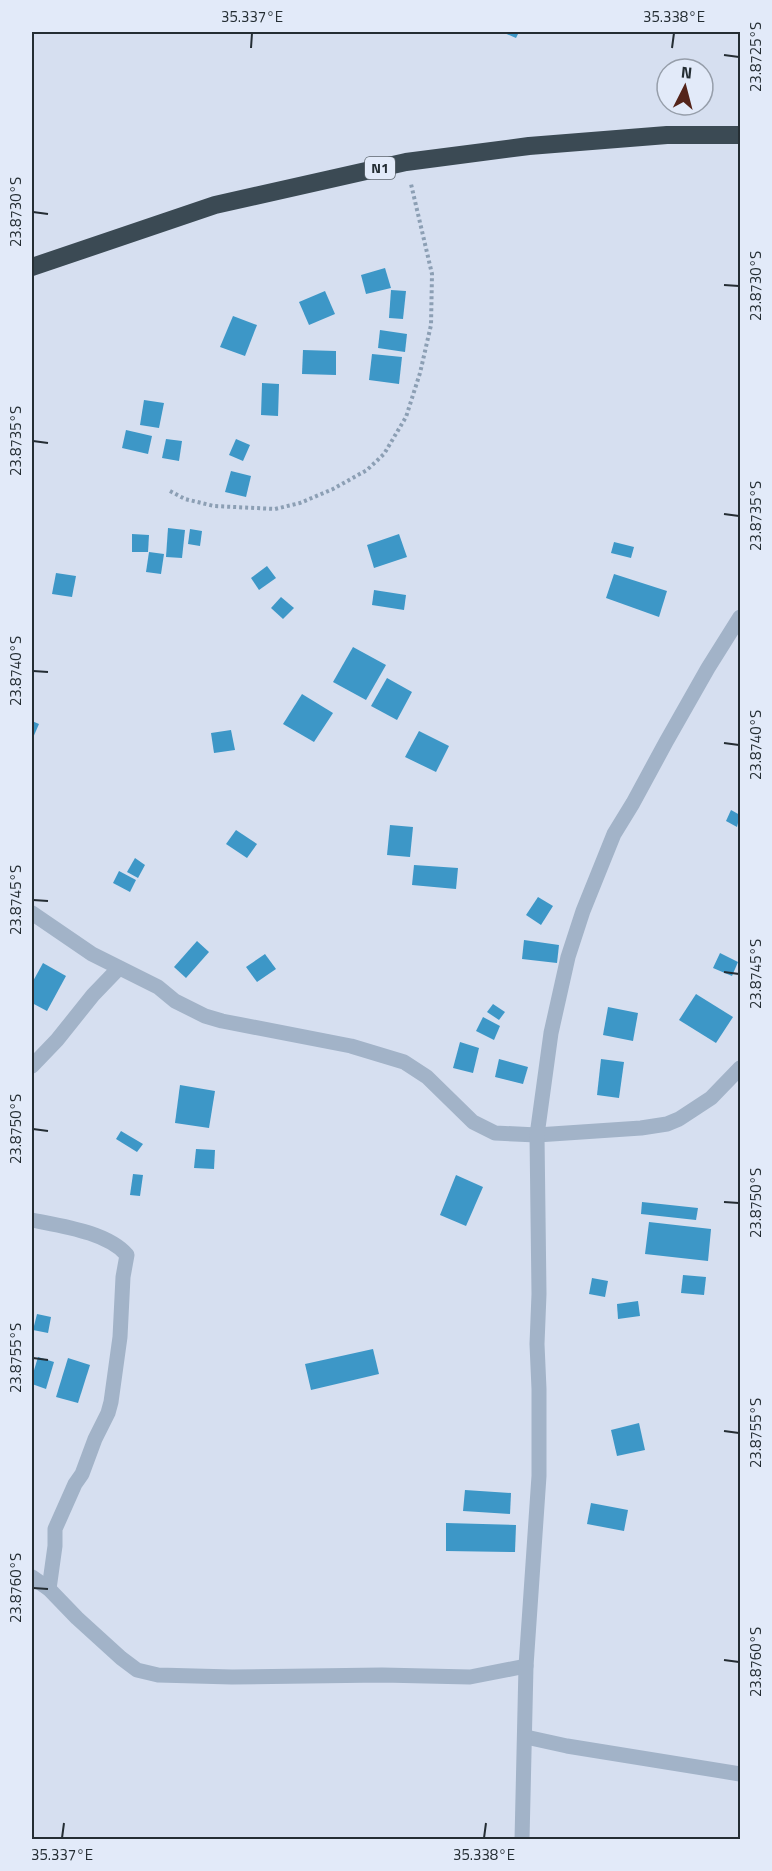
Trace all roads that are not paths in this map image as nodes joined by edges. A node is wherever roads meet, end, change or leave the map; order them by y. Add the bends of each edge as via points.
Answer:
1 (741, 135) edge
2 (32, 267) edge
3 (741, 617) edge
4 (32, 913) edge
5 (118, 968) junction
6 (32, 1066) edge
7 (741, 1068) edge
8 (537, 1135) junction
9 (32, 1220) edge
10 (32, 1577) edge
11 (49, 1589) junction
12 (526, 1666) junction
13 (525, 1737) junction
14 (741, 1774) edge
15 (522, 1839) edge

1 - 2 highway, N1 via 667,135 529,146 406,162 215,205
3 - 8 street via 614,834 583,911 551,1033
4 - 5 street
5 - 6 street
5 - 8 street via 205,1016 351,1046 404,1062 428,1077 473,1122 495,1133
7 - 8 street via 711,1098 667,1124
8 - 12 street via 539,1476
9 - 11 street via 84,1232 118,1246 127,1255 111,1402 55,1528
10 - 11 street
11 - 12 street via 121,1658 137,1670 158,1676 470,1677
12 - 13 street
13 - 14 street
13 - 15 street

